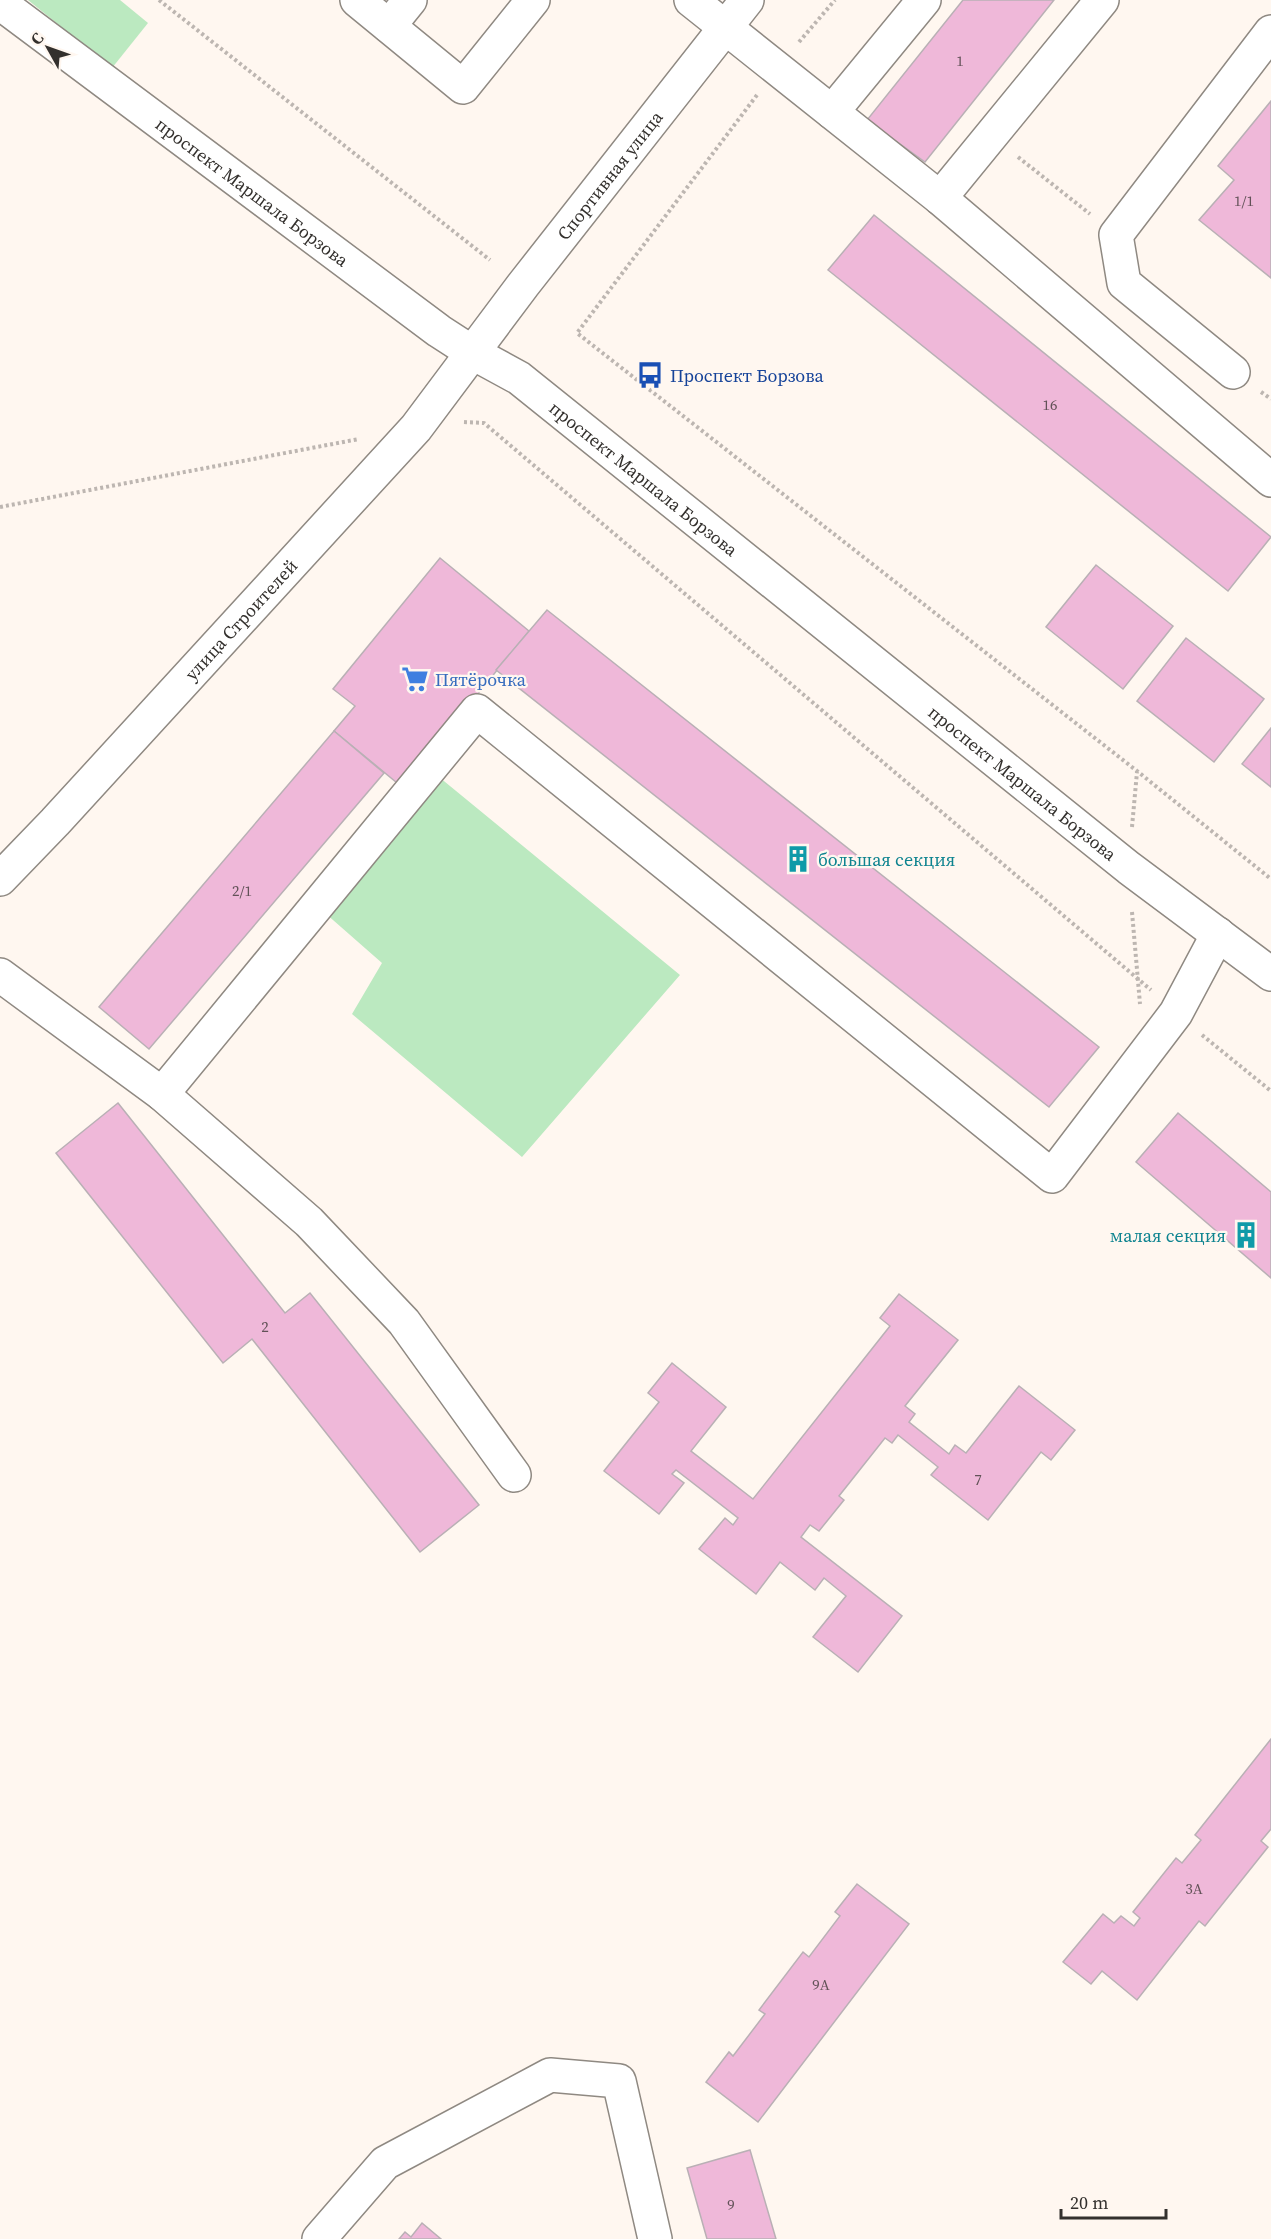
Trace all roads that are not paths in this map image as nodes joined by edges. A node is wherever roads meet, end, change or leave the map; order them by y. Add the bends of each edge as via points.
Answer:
1 (357, 0) edge
2 (410, 0) edge
3 (533, 0) edge
4 (691, 0) edge
5 (747, 0) edge
6 (924, 0) edge
7 (1102, 0) edge
8 (0, 3) edge
9 (389, 26) junction
10 (725, 28) junction
11 (1271, 32) edge
12 (832, 112) junction
13 (940, 198) junction
14 (472, 353) junction
15 (1233, 372) dead end
16 (1271, 480) edge
17 (0, 879) edge
18 (1218, 934) junction
19 (1271, 974) edge
20 (0, 975) edge
21 (162, 1094) junction
22 (514, 1475) dead end
23 (319, 2239) edge
24 (655, 2239) edge

1 - 9 street
2 - 9 street
3 - 9 street via 463,87
4 - 10 street
5 - 10 street, Спортивная улица
6 - 12 street
7 - 13 street
8 - 14 street, проспект Маршала Борзова
10 - 12 street
10 - 14 street, Спортивная улица
11 - 15 street via 1116,235 1124,283
12 - 13 street
13 - 16 street
14 - 17 street, улица Строителей via 416,428
14 - 18 street, проспект Маршала Борзова via 519,378 1129,868
18 - 19 street, проспект Маршала Борзова
18 - 21 street via 1176,1013 1052,1176 477,711
20 - 21 street
21 - 22 street via 309,1222 404,1322
23 - 24 street via 385,2163 550,2075 619,2081

